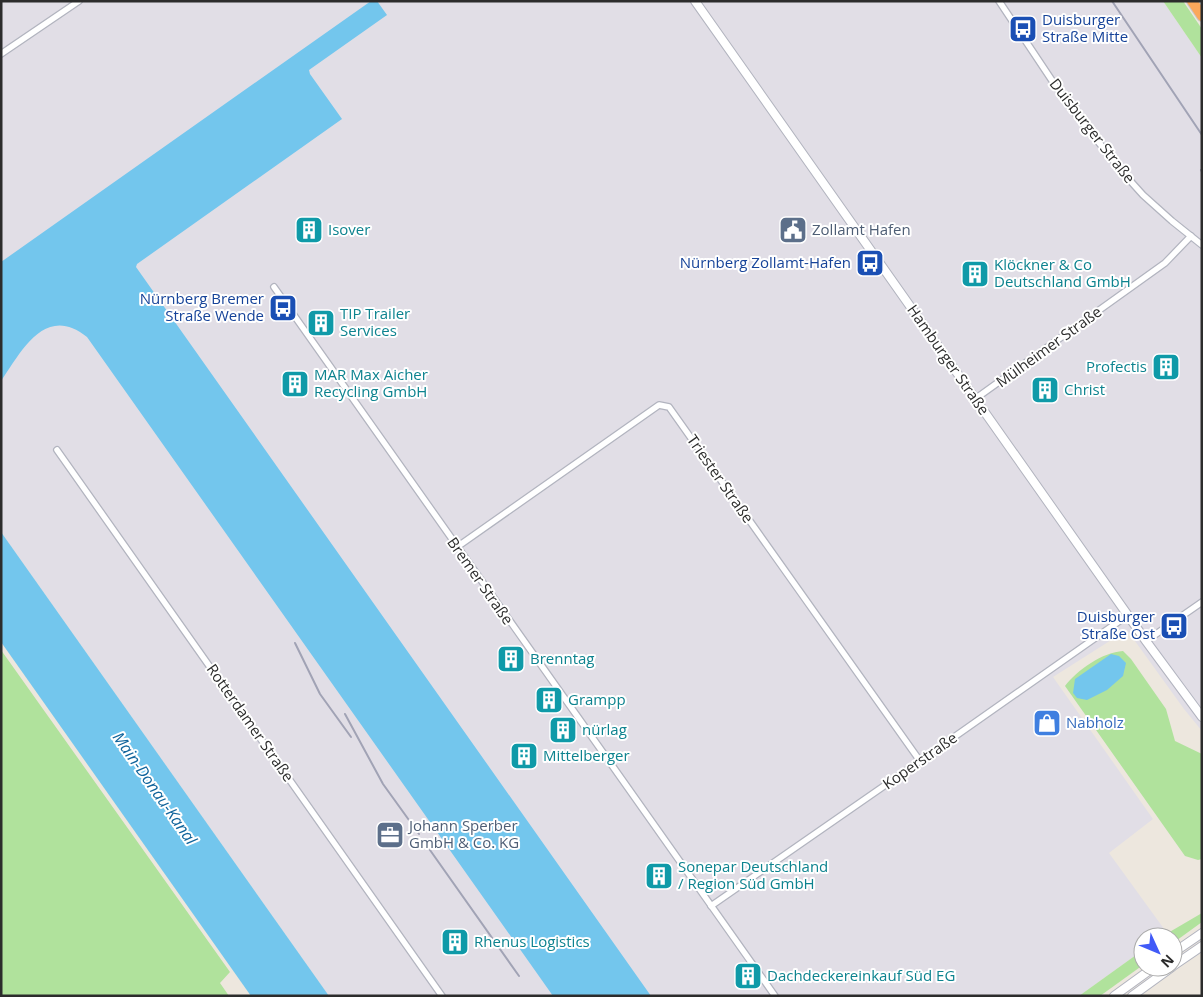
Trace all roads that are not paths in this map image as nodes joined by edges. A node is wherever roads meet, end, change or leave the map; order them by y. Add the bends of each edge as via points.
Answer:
1 (79, 1) edge
2 (695, 1) edge
3 (999, 1) edge
4 (1192, 1) edge
5 (1202, 16) edge
6 (1, 54) edge
7 (1190, 236) junction
8 (1202, 245) edge
9 (274, 287) dead end
10 (975, 399) junction
11 (57, 450) dead end
12 (457, 547) junction
13 (1202, 602) edge
14 (1128, 615) junction
15 (1146, 642) junction
16 (1202, 717) edge
17 (920, 761) junction
18 (711, 906) junction
19 (1202, 933) edge
20 (1183, 946) edge
21 (1202, 946) edge
22 (1183, 960) edge
23 (1142, 977) edge
24 (1159, 977) edge
25 (1125, 992) edge
26 (442, 996) edge
27 (775, 996) edge
28 (1114, 996) edge
29 (1132, 996) edge

1 - 6 street
2 - 10 street, Hamburger Straße
3 - 7 street, Duisburger Straße via 1047,74 1091,132 1143,195
4 - 5 highway
7 - 8 street, Duisburger Straße
7 - 10 street, Mülheimer Straße via 1165,263
9 - 12 street, Bremer Straße
10 - 14 street, Hamburger Straße
11 - 26 street, Rotterdamer Straße
12 - 17 street, Triester Straße via 659,405 669,407
12 - 18 street, Bremer Straße
13 - 15 street
14 - 15 street, Hamburger Straße
14 - 17 street, Koperstraße
15 - 16 street, Hamburger Straße
17 - 18 street, Koperstraße
18 - 27 street, Bremer Straße
19 - 20 street
21 - 22 street
23 - 25 street
24 - 29 street
25 - 28 street

